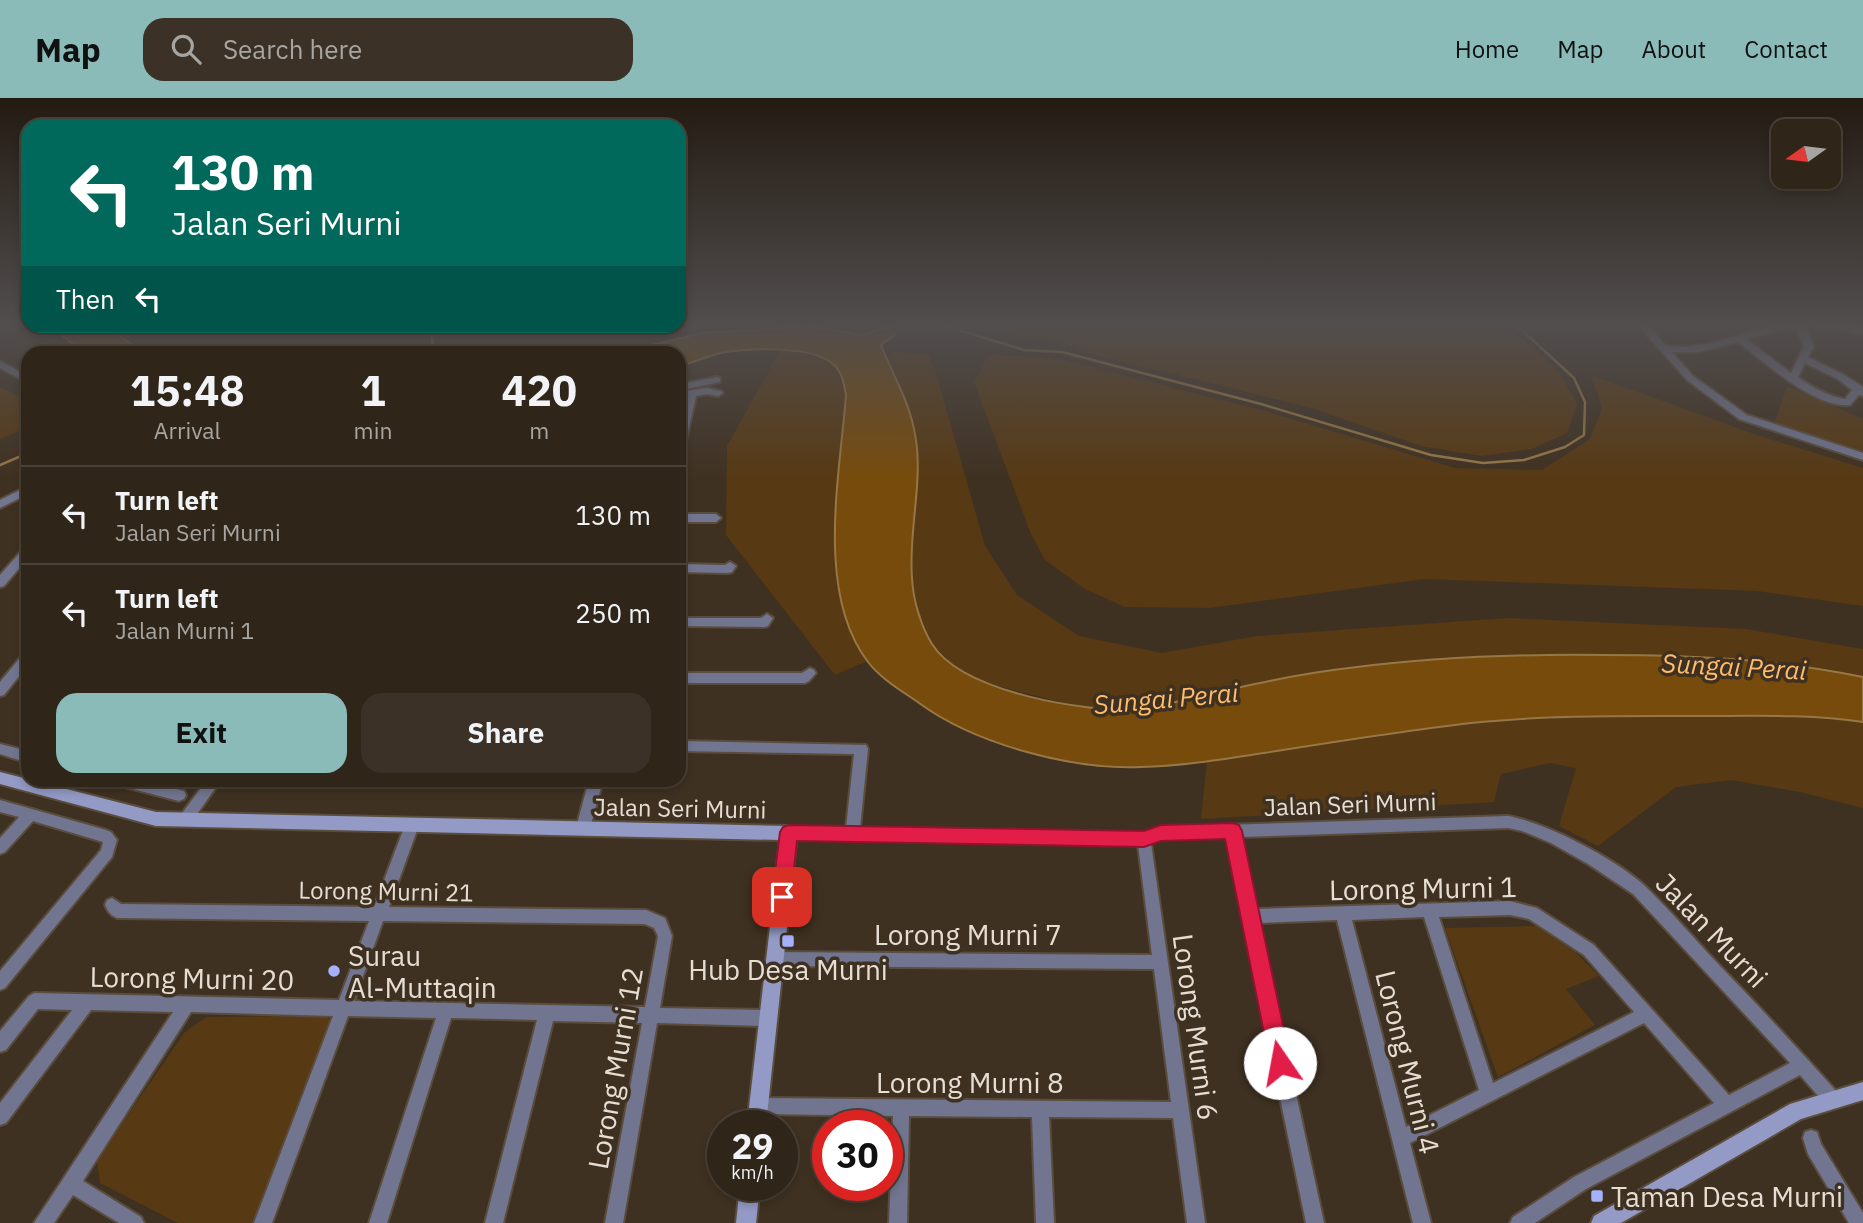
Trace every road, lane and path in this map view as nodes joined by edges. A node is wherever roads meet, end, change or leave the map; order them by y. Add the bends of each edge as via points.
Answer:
1 (1688, 376) edge
2 (1838, 376) edge
3 (1793, 377) edge
4 (717, 380) dead end
5 (686, 386) edge
6 (1861, 391) edge
7 (692, 392) junction
8 (686, 393) edge
9 (718, 393) dead end
10 (686, 418) edge
11 (1863, 457) edge
12 (21, 494) edge
13 (0, 504) edge
14 (686, 518) edge
15 (716, 518) dead end
16 (21, 559) edge
17 (730, 566) dead end
18 (686, 568) edge
19 (0, 583) edge
20 (767, 618) dead end
21 (686, 622) edge
22 (21, 665) edge
23 (810, 673) dead end
24 (686, 678) edge
25 (0, 691) edge
26 (686, 746) edge
27 (0, 750) edge
28 (21, 755) edge
29 (0, 778) edge
30 (21, 784) edge
31 (34, 787) edge
32 (148, 787) edge
33 (210, 787) edge
34 (594, 787) edge
35 (179, 795) dead end
36 (0, 806) edge
37 (32, 814) junction
38 (185, 820) junction
39 (412, 825) junction
40 (1530, 826) joint
41 (583, 828) junction
42 (1233, 831) junction
43 (789, 832) junction
44 (852, 834) junction
45 (1144, 839) junction
46 (0, 848) edge
47 (113, 905) dead end
48 (1429, 910) junction
49 (381, 913) junction
50 (1343, 914) junction
51 (1250, 916) junction
52 (660, 923) joint
53 (775, 958) junction
54 (1161, 962) junction
55 (0, 983) edge
56 (87, 1002) junction
57 (187, 1004) junction
58 (345, 1008) junction
59 (446, 1011) junction
60 (547, 1013) junction
61 (1646, 1014) junction
62 (650, 1016) junction
63 (768, 1018) junction
64 (0, 1044) edge
65 (1803, 1065) junction
66 (1863, 1091) edge
67 (1489, 1094) junction
68 (1832, 1099) junction
69 (1726, 1105) junction
70 (759, 1106) junction
71 (901, 1108) junction
72 (1040, 1109) junction
73 (759, 1110) edge
74 (1181, 1110) junction
75 (0, 1117) edge
76 (1811, 1138) dead end
77 (1400, 1139) junction
78 (71, 1184) junction
79 (748, 1201) edge
80 (43, 1223) edge
81 (135, 1223) edge
82 (263, 1223) edge
83 (378, 1223) edge
84 (494, 1223) edge
85 (614, 1223) edge
86 (746, 1223) edge
87 (898, 1223) edge
88 (1045, 1223) edge
89 (1196, 1223) edge
90 (1315, 1223) edge
91 (1422, 1223) edge
92 (1519, 1223) edge
93 (1601, 1223) edge
94 (1859, 1223) edge

1 - 11 street via 1743,417
2 - 6 street
3 - 6 street via 1838,402 1847,403
4 - 5 street
7 - 8 street
7 - 9 street
7 - 10 street
12 - 13 street
14 - 15 street
16 - 19 street
17 - 18 street
20 - 21 street via 764,623
22 - 25 street
23 - 24 street via 805,678
26 - 44 street via 861,749
27 - 28 street
29 - 30 street, Jalan Seri Murni
31 - 38 street, Jalan Seri Murni via 134,814
32 - 35 street
33 - 38 street
34 - 41 street
36 - 37 street
37 - 46 street
37 - 55 street via 110,840 107,853
38 - 39 street, Jalan Seri Murni
39 - 41 street, Jalan Seri Murni
39 - 49 street
40 - 42 street, Jalan Seri Murni via 1507,822
40 - 65 street, Jalan Murni via 1638,889
41 - 43 street, Jalan Seri Murni
42 - 45 street, Jalan Seri Murni via 1161,833
42 - 51 street
43 - 44 street, Jalan Seri Murni
43 - 53 street
44 - 45 street, Jalan Seri Murni
45 - 54 street, Lorong Murni 6
47 - 49 street, Lorong Murni 21 via 117,911
48 - 50 street, Lorong Murni 1
48 - 61 street, Lorong Murni 1 via 1510,908 1532,913 1588,950
48 - 67 street
49 - 52 street, Lorong Murni 21 via 646,918
49 - 58 street
50 - 51 street, Lorong Murni 1
50 - 77 street, Lorong Murni 4
51 - 90 street
52 - 62 street, Lorong Murni 12 via 665,936
53 - 54 street, Lorong Murni 7
53 - 63 street
54 - 74 street, Lorong Murni 6
56 - 57 street, Lorong Murni 20
56 - 64 street, Lorong Murni 20 via 34,1001
56 - 75 street
57 - 58 street, Lorong Murni 20
57 - 78 street
58 - 59 street, Lorong Murni 20
58 - 82 street
59 - 60 street, Lorong Murni 20
59 - 83 street
60 - 62 street, Lorong Murni 20
60 - 84 street
61 - 67 street
61 - 69 street, Lorong Murni 1
62 - 63 street, Lorong Murni 20
62 - 85 street, Lorong Murni 12
63 - 70 street
65 - 68 street, Jalan Murni
65 - 69 street
66 - 68 street
67 - 77 street
68 - 93 street via 1797,1111
69 - 92 street via 1580,1183
70 - 71 street, Lorong Murni 8
70 - 73 street
71 - 72 street, Lorong Murni 8
71 - 87 street
72 - 74 street, Lorong Murni 8
72 - 88 street
74 - 89 street, Lorong Murni 6
76 - 94 street
77 - 91 street, Lorong Murni 4
78 - 80 street
78 - 81 street
79 - 86 street

